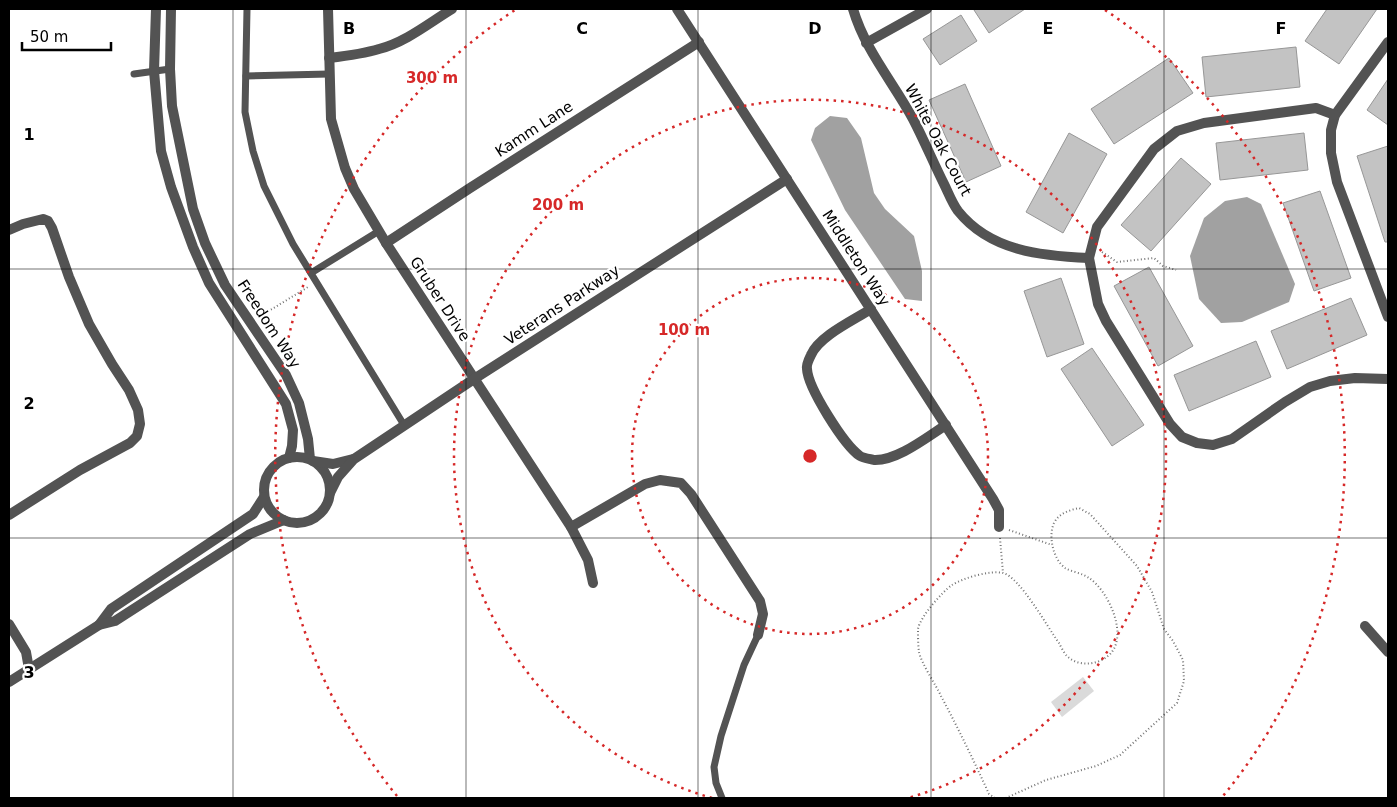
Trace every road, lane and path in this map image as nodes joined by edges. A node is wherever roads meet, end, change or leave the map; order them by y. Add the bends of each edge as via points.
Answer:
1 (156, 9) edge
2 (171, 9) edge
3 (247, 9) edge
4 (328, 9) edge
5 (452, 9) edge
6 (678, 9) edge
7 (853, 9) edge
8 (927, 9) edge
9 (699, 42) junction
10 (1388, 42) edge
11 (866, 43) junction
12 (329, 58) junction
13 (170, 69) junction
14 (154, 71) junction
15 (134, 74) dead end
16 (329, 74) junction
17 (246, 76) junction
18 (1335, 115) junction
19 (787, 179) junction
20 (193, 209) junction
21 (179, 212) junction
22 (9, 230) edge
23 (379, 230) junction
24 (386, 243) junction
25 (1089, 258) junction
26 (1176, 270) dead end
27 (311, 273) junction
28 (316, 282) junction
29 (871, 309) junction
30 (1388, 317) edge
31 (251, 323) junction
32 (241, 331) junction
33 (474, 379) junction
34 (1388, 379) edge
35 (404, 425) junction
36 (946, 425) junction
37 (289, 458) junction
38 (354, 459) junction
39 (311, 460) junction
40 (330, 493) junction
41 (264, 498) junction
42 (9, 515) edge
43 (284, 520) junction
44 (999, 526) junction
45 (571, 527) junction
46 (1053, 545) junction
47 (1004, 573) junction
48 (593, 583) dead end
49 (9, 624) edge
50 (99, 625) junction
51 (1365, 626) dead end
52 (758, 634) joint
53 (1388, 652) edge
54 (29, 669) junction
55 (9, 682) edge
56 (722, 798) edge
57 (996, 798) edge
58 (1006, 798) edge

1 - 14 street, Freedom Way
2 - 13 street, Freedom Way
3 - 17 lane
4 - 12 street, Gruber Drive
5 - 12 street via 381,49
6 - 9 street, Middleton Way
7 - 11 street, White Oak Court
8 - 11 street
9 - 19 street, Middleton Way
9 - 24 street, Kamm Lane
10 - 18 street
11 - 25 street, White Oak Court via 912,118 957,210 978,230 1004,245 1028,253
12 - 16 street, Gruber Drive
13 - 14 lane
13 - 20 street, Freedom Way via 174,119
14 - 15 lane
14 - 21 street, Freedom Way via 162,151
16 - 17 lane
16 - 23 street, Gruber Drive via 331,119 345,168
17 - 27 lane via 245,112 264,186
18 - 25 street via 1316,108 1204,123 1177,131 1154,148 1097,227
18 - 30 street via 1331,153 1337,182
19 - 29 street, Middleton Way
19 - 33 street, Veterans Parkway
20 - 21 street
20 - 31 street, Freedom Way via 225,284
21 - 32 street, Freedom Way via 209,282
22 - 42 street via 37,220 48,221 89,324 129,390 140,424 137,436 130,444 80,470
23 - 24 street, Gruber Drive
23 - 27 lane
24 - 33 street, Gruber Drive
25 - 26 path via 1100,250 1117,262 1154,258 1163,266
25 - 34 street via 1098,304 1106,322 1170,424 1182,437 1214,445 1232,439 1310,387 1355,378
27 - 28 lane
28 - 31 path
28 - 35 lane
29 - 36 street, Middleton Way
29 - 36 street via 823,339 812,352 806,368 816,395 849,446 861,457 886,459
31 - 32 lane
31 - 39 street, Freedom Way via 286,376 299,403
32 - 37 street, Freedom Way via 286,404 293,430
33 - 35 street, Veterans Parkway
33 - 45 street, Gruber Drive
35 - 38 street, Veterans Parkway
36 - 44 street, Middleton Way via 999,510
37 - 39 street via 297,456
37 - 41 street via 271,468 266,477
38 - 39 street, Veterans Parkway via 333,464
38 - 40 street, Veterans Parkway via 338,477
39 - 40 street via 326,474
40 - 43 street via 322,512 314,518 294,523
41 - 43 street via 275,515
41 - 50 street via 253,514 111,609
43 - 50 street via 250,534 115,621
44 - 46 path
44 - 47 path
45 - 48 street, Gruber Drive via 588,560
45 - 52 street via 645,484 660,480 681,483 760,601 763,614
46 - 47 path via 1054,553 1064,567 1090,578 1106,598 1117,621 1118,638 1113,652 1101,662 1085,664 1067,657 1026,594
46 - 58 path via 1054,522 1066,511 1079,508 1090,514 1137,566 1152,592 1164,629 1183,660 1184,681 1177,702 1120,755 1096,766 1046,780
47 - 57 path via 980,574 952,585 932,605 918,628 919,653 989,794
49 - 54 street via 26,652
50 - 54 street
51 - 53 street
52 - 56 lane via 744,665 714,767
54 - 55 street

